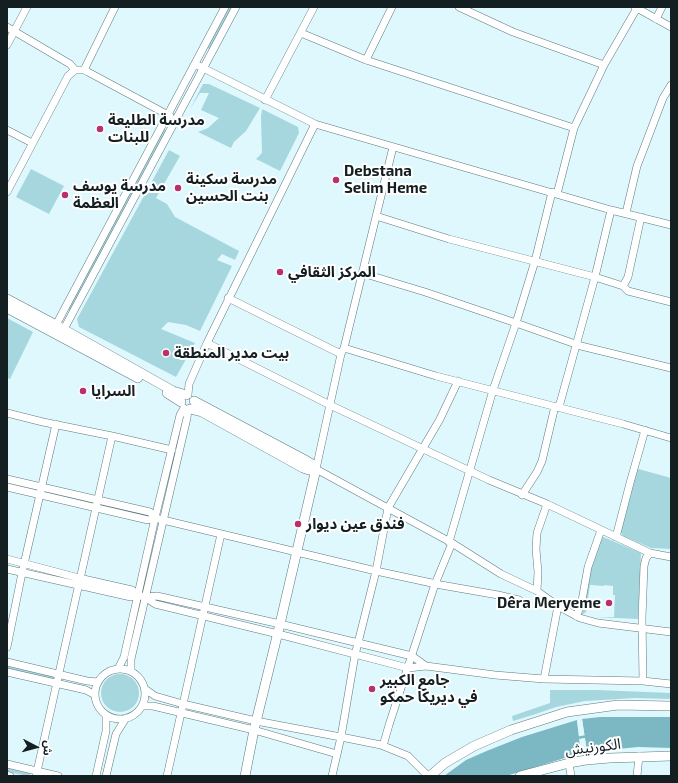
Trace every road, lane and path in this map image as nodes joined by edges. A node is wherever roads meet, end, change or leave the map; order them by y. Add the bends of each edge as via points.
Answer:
1 (27, 7) edge
2 (115, 7) edge
3 (225, 7) edge
4 (236, 7) edge
5 (314, 7) edge
6 (392, 7) edge
7 (459, 7) edge
8 (662, 7) edge
9 (636, 8) edge
10 (656, 19) junction
11 (671, 27) edge
12 (7, 28) edge
13 (14, 31) junction
14 (300, 33) junction
15 (7, 45) edge
16 (366, 60) junction
17 (195, 64) junction
18 (604, 65) junction
19 (204, 68) junction
20 (75, 70) junction
21 (84, 70) junction
22 (671, 85) edge
23 (265, 100) junction
24 (168, 115) junction
25 (176, 120) junction
26 (315, 124) junction
27 (574, 128) junction
28 (7, 130) edge
29 (32, 143) junction
30 (393, 147) junction
31 (7, 192) edge
32 (555, 193) junction
33 (612, 210) junction
34 (626, 213) junction
35 (376, 216) junction
36 (642, 217) junction
37 (671, 225) edge
38 (535, 261) junction
39 (362, 273) junction
40 (595, 277) junction
41 (623, 286) junction
42 (228, 298) junction
43 (7, 299) edge
44 (671, 302) edge
45 (7, 308) edge
46 (516, 322) junction
47 (60, 327) junction
48 (207, 343) junction
49 (576, 344) junction
50 (342, 351) junction
51 (671, 368) edge
52 (458, 382) junction
53 (493, 390) junction
54 (187, 403) junction
55 (330, 405) junction
56 (557, 407) junction
57 (7, 413) edge
58 (56, 424) junction
59 (645, 430) junction
60 (112, 436) junction
61 (671, 438) edge
62 (422, 449) junction
63 (172, 450) junction
64 (316, 469) junction
65 (469, 471) junction
66 (7, 479) edge
67 (7, 487) edge
68 (42, 492) junction
69 (522, 495) junction
70 (97, 500) junction
71 (547, 504) junction
72 (95, 508) junction
73 (388, 508) junction
74 (159, 519) junction
75 (601, 530) junction
76 (221, 534) junction
77 (616, 537) junction
78 (451, 542) junction
79 (296, 552) junction
80 (650, 554) junction
81 (671, 557) edge
82 (7, 559) edge
83 (25, 563) junction
84 (7, 569) edge
85 (376, 571) junction
86 (22, 573) junction
87 (79, 578) junction
88 (435, 584) junction
89 (78, 586) junction
90 (538, 591) junction
91 (137, 595) junction
92 (145, 597) junction
93 (519, 600) dead end
94 (558, 606) junction
95 (204, 607) junction
96 (202, 616) junction
97 (576, 616) junction
98 (280, 624) junction
99 (643, 629) junction
100 (671, 632) edge
101 (278, 634) junction
102 (358, 644) junction
103 (7, 647) edge
104 (355, 655) junction
105 (412, 656) junction
106 (7, 662) edge
107 (426, 666) junction
108 (118, 668) junction
109 (408, 668) junction
110 (131, 671) junction
111 (7, 672) edge
112 (59, 674) junction
113 (544, 679) junction
114 (643, 681) junction
115 (98, 682) junction
116 (57, 683) junction
117 (671, 684) edge
118 (145, 689) junction
119 (95, 695) junction
120 (183, 704) junction
121 (143, 706) junction
122 (671, 706) edge
123 (181, 713) junction
124 (106, 715) junction
125 (126, 718) junction
126 (255, 725) junction
127 (341, 737) junction
128 (383, 746) junction
129 (337, 754) junction
130 (639, 756) junction
131 (671, 756) edge
132 (569, 763) junction
133 (7, 764) edge
134 (37, 774) edge
135 (7, 775) edge
136 (10, 776) edge
137 (58, 776) edge
138 (96, 776) edge
139 (106, 776) edge
140 (167, 776) edge
141 (245, 776) edge
142 (332, 776) edge
143 (429, 776) edge
144 (520, 776) edge
145 (571, 776) edge
146 (637, 776) edge

1 - 13 street
2 - 21 street
3 - 17 street
4 - 19 street
5 - 14 street
6 - 16 street
7 - 18 street via 513,32
8 - 10 street
9 - 10 street
9 - 18 street
10 - 11 street
12 - 13 street
13 - 15 street
13 - 20 street via 70,64
14 - 16 street
14 - 23 street
16 - 27 street
17 - 19 street
17 - 24 street
18 - 27 street
19 - 23 street
19 - 25 street
20 - 21 street
20 - 29 street via 68,76
21 - 24 street
22 - 34 street via 663,98 637,166
23 - 26 street
24 - 25 street
24 - 47 street
25 - 47 street
26 - 30 street
26 - 42 street
27 - 32 street
28 - 29 street
29 - 31 street
30 - 32 street
30 - 35 street
32 - 33 street
32 - 38 street
33 - 34 street
33 - 40 street
34 - 36 street
35 - 38 street via 449,239
35 - 39 street
36 - 37 street
36 - 41 street via 628,277
38 - 40 street
38 - 46 street
39 - 46 street
39 - 50 street
40 - 41 street
40 - 49 street
41 - 44 street via 628,292
42 - 48 street
42 - 50 street
43 - 47 main road
45 - 54 main road
46 - 49 street
46 - 53 street
47 - 54 main road via 173,391
48 - 54 street via 189,384
48 - 55 street
49 - 51 street
49 - 56 street
50 - 52 street
50 - 55 street
52 - 53 street
52 - 62 street
53 - 56 street
53 - 65 street
54 - 63 street via 180,415
54 - 64 main road via 303,468
54 - 74 street via 187,418
55 - 62 street
55 - 64 street
56 - 59 street
56 - 69 street via 542,461
57 - 58 street
58 - 60 street
58 - 68 street
59 - 61 street
59 - 77 street
60 - 63 street
60 - 70 street
62 - 65 street
62 - 73 street
63 - 74 street
64 - 73 street
64 - 79 main road
65 - 69 street
65 - 78 street
66 - 68 street
67 - 68 street
68 - 70 street
68 - 72 street
68 - 83 street
69 - 71 street
70 - 72 street
70 - 74 street via 150,512
71 - 75 street
71 - 90 street via 536,533
72 - 74 street via 148,520
72 - 87 street
73 - 78 street
73 - 85 street
74 - 76 street
74 - 91 street
74 - 92 street
75 - 77 street
75 - 97 street via 588,567 581,606
76 - 79 street
76 - 95 street
77 - 80 street
78 - 88 street
78 - 90 street via 501,574
79 - 85 street
79 - 98 main road
80 - 81 street
80 - 99 street via 644,566
82 - 83 street
83 - 86 street
83 - 87 street
84 - 86 street
85 - 88 street
85 - 102 street
86 - 89 street
86 - 103 street
87 - 89 street
87 - 91 street via 132,590
88 - 93 street
88 - 105 street
89 - 91 street via 131,597
89 - 112 street
90 - 94 street
91 - 92 street
91 - 108 street via 124,657
92 - 95 street via 157,596
92 - 96 street via 155,604
92 - 110 street via 131,659
94 - 97 street
94 - 113 street
95 - 96 street
95 - 98 street
96 - 101 street
96 - 120 street
97 - 99 street via 590,622
98 - 101 main road
98 - 102 street
99 - 100 street
99 - 114 street
101 - 104 street
101 - 126 main road
102 - 104 street
102 - 105 street
104 - 109 street
104 - 127 street
105 - 107 street
105 - 109 street
106 - 112 street
107 - 109 street
107 - 113 street
108 - 110 street
108 - 115 street via 110,671
109 - 128 street
110 - 118 street via 140,678
111 - 116 street
112 - 115 street via 87,682
112 - 116 street
113 - 114 street
114 - 117 street
115 - 119 street
116 - 119 street via 86,690
116 - 134 street
118 - 120 street via 155,696
118 - 121 street
119 - 124 street via 100,709
120 - 123 street
120 - 126 street
121 - 123 street
121 - 125 street via 135,715
122 - 143 main road via 618,706 568,712 543,719 460,753
123 - 126 street
123 - 140 street
124 - 125 street via 112,718
124 - 138 street via 106,731
125 - 139 street via 116,734
126 - 127 street
126 - 129 street
126 - 141 main road
127 - 128 street
127 - 129 street
128 - 143 street via 408,756
129 - 142 street
130 - 131 main road, الكورنيش
130 - 132 main road, الكورنيش
130 - 146 street
132 - 144 main road, الكورنيش
132 - 145 street
133 - 134 street
134 - 137 street
135 - 136 street

